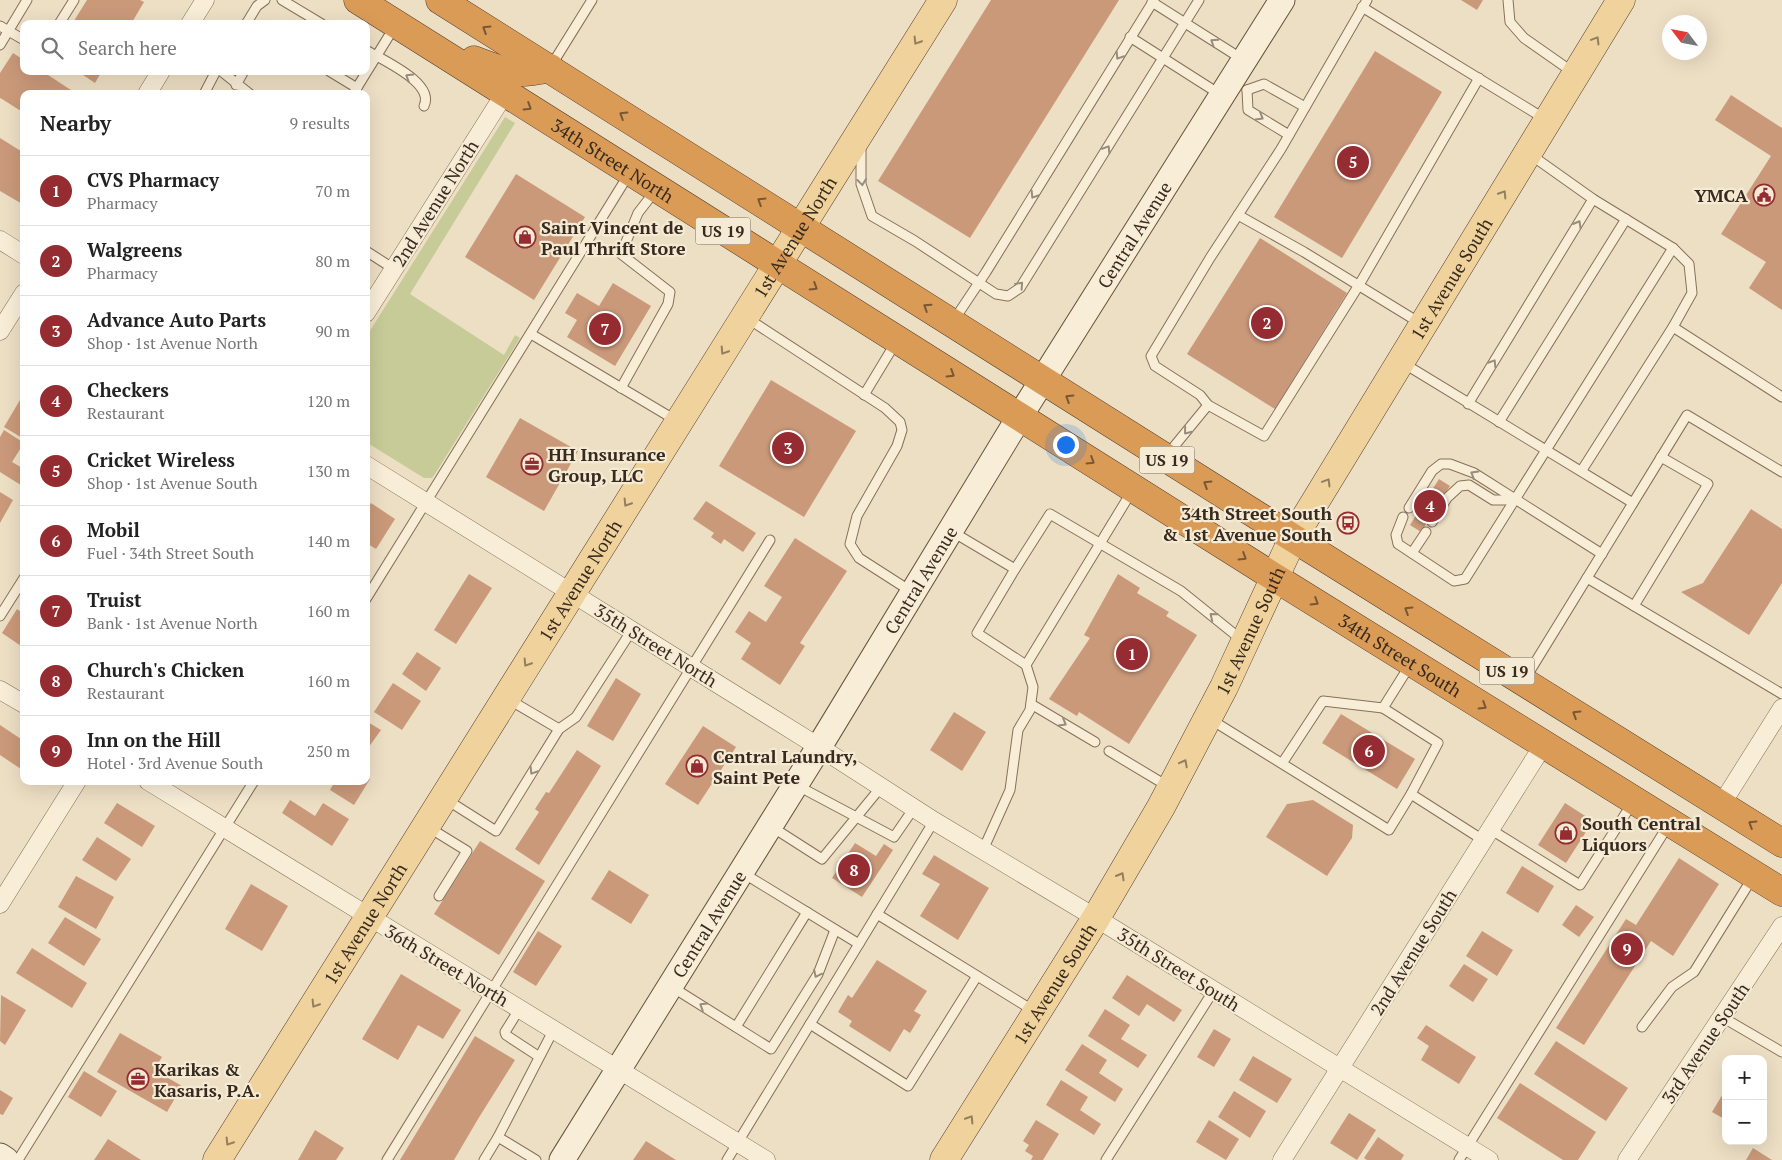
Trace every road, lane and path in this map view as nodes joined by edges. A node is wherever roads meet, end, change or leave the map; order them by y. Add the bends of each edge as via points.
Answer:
1 (27, 0) edge
2 (74, 0) edge
3 (264, 0) edge
4 (282, 0) edge
5 (358, 0) edge
6 (440, 0) edge
7 (592, 0) edge
8 (943, 0) edge
9 (1199, 0) edge
10 (1282, 0) edge
11 (1508, 0) edge
12 (1620, 0) edge
13 (200, 1) edge
14 (1153, 1) edge
15 (1364, 4) edge
16 (62, 20) edge
17 (192, 20) edge
18 (248, 20) edge
19 (315, 20) edge
20 (1185, 23) junction
21 (396, 24) junction
22 (4, 29) edge
23 (1130, 37) junction
24 (20, 38) edge
25 (428, 44) junction
26 (0, 45) edge
27 (370, 52) edge
28 (376, 56) junction
29 (1163, 58) junction
30 (370, 66) edge
31 (550, 68) junction
32 (1576, 74) junction
33 (158, 75) edge
34 (214, 75) edge
35 (226, 75) edge
36 (242, 75) edge
37 (334, 75) edge
38 (365, 75) edge
39 (1479, 78) junction
40 (1236, 82) junction
41 (236, 85) junction
42 (149, 90) edge
43 (206, 90) edge
44 (244, 90) edge
45 (354, 90) edge
46 (356, 90) edge
47 (505, 93) junction
48 (424, 106) dead end
49 (1305, 107) junction
50 (1547, 121) junction
51 (861, 133) junction
52 (1289, 135) junction
53 (1528, 153) junction
54 (631, 172) junction
55 (657, 189) junction
56 (1593, 199) junction
57 (1238, 215) junction
58 (1626, 219) junction
59 (802, 227) junction
60 (0, 240) edge
61 (1673, 248) junction
62 (20, 252) edge
63 (370, 254) edge
64 (779, 266) junction
65 (394, 269) junction
66 (979, 282) junction
67 (1359, 285) junction
68 (20, 299) edge
69 (370, 307) edge
70 (746, 318) junction
71 (952, 323) junction
72 (1423, 325) junction
73 (1673, 327) junction
74 (0, 331) edge
75 (531, 334) junction
76 (898, 340) junction
77 (1400, 362) junction
78 (1042, 381) junction
79 (621, 388) junction
80 (864, 395) junction
81 (1782, 396) edge
82 (1468, 404) junction
83 (1208, 405) junction
84 (1020, 416) junction
85 (679, 422) junction
86 (1499, 422) junction
87 (1546, 450) junction
88 (1661, 457) junction
89 (1165, 458) junction
90 (370, 467) edge
91 (1582, 470) junction
92 (1782, 472) edge
93 (1134, 488) junction
94 (1515, 500) junction
95 (426, 502) junction
96 (1633, 503) junction
97 (1409, 508) dead end
98 (1403, 517) dead end
99 (1432, 522) dead end
100 (950, 530) junction
101 (1426, 532) dead end
102 (1293, 538) junction
103 (770, 540) dead end
104 (1100, 544) junction
105 (1412, 553) junction
106 (1602, 554) junction
107 (1015, 569) junction
108 (1274, 577) junction
109 (1587, 578) junction
110 (20, 584) edge
111 (571, 592) junction
112 (912, 592) junction
113 (370, 593) edge
114 (1634, 606) junction
115 (0, 616) edge
116 (632, 630) junction
117 (1244, 642) junction
118 (1404, 657) junction
119 (1026, 665) junction
120 (692, 668) junction
121 (1517, 678) junction
122 (0, 690) edge
123 (1782, 694) edge
124 (506, 697) junction
125 (20, 702) edge
126 (1031, 704) junction
127 (1383, 708) junction
128 (1782, 708) edge
129 (1208, 717) junction
130 (559, 729) junction
131 (1095, 742) dead end
132 (818, 747) junction
133 (1554, 750) junction
134 (1109, 751) dead end
135 (1282, 762) junction
136 (795, 784) junction
137 (74, 785) edge
138 (154, 785) edge
139 (252, 785) edge
140 (881, 787) junction
141 (1170, 788) junction
142 (1411, 794) junction
143 (443, 797) junction
144 (1634, 800) junction
145 (1721, 805) junction
146 (914, 808) junction
147 (856, 817) junction
148 (934, 821) junction
149 (1670, 822) junction
150 (426, 825) junction
151 (770, 825) junction
152 (224, 829) junction
153 (1486, 835) junction
154 (1782, 842) edge
155 (983, 850) junction
156 (740, 872) junction
157 (1755, 875) junction
158 (1782, 892) edge
159 (440, 896) dead end
160 (0, 904) edge
161 (807, 912) junction
162 (877, 914) junction
163 (368, 918) junction
164 (1096, 918) junction
165 (1782, 926) edge
166 (836, 930) junction
167 (859, 944) junction
168 (977, 976) junction
169 (670, 986) junction
170 (1214, 990) junction
171 (492, 992) junction
172 (520, 1008) junction
173 (1037, 1012) junction
174 (1722, 1017) junction
175 (810, 1024) junction
176 (736, 1027) junction
177 (1642, 1027) dead end
178 (554, 1029) junction
179 (1782, 1052) edge
180 (538, 1056) junction
181 (619, 1068) junction
182 (1340, 1068) junction
183 (498, 1137) junction
184 (738, 1143) junction
185 (1463, 1153) edge
186 (0, 1156) edge
187 (6, 1160) edge
188 (18, 1160) edge
189 (217, 1160) edge
190 (387, 1160) edge
191 (484, 1160) edge
192 (536, 1160) edge
193 (562, 1160) edge
194 (727, 1160) edge
195 (766, 1160) edge
196 (944, 1160) edge
197 (1106, 1160) edge
198 (1282, 1160) edge
199 (1489, 1160) edge
200 (1627, 1160) edge

1 - 22 lane
2 - 16 lane
3 - 18 lane
4 - 19 lane
5 - 21 highway, 34th Street North / US 19
31 -> 6 highway, US 19
7 - 31 lane
8 -> 51 main road, 1st Avenue North
9 - 20 lane
10 - 40 main road, Central Avenue
11 - 32 lane via 1510,22 1524,38
32 -> 12 main road, 1st Avenue South
13 - 17 street
14 - 20 lane
14 - 23 lane
15 - 39 lane
15 - 49 lane
20 - 29 lane
40 -> 20 lane
21 - 25 highway, 34th Street North / US 19
21 - 28 lane
22 - 24 lane
22 - 26 lane
23 - 29 lane
23 -> 66 lane
25 - 31 highway via 510,73 525,74
25 - 47 highway, 34th Street North / US 19
27 - 28 lane
28 - 30 lane
48 -> 28 lane via 426,94 417,82
29 - 40 lane
66 -> 29 lane via 996,294 1008,296 1020,288
59 -> 31 highway, US 19
32 - 50 main road, 1st Avenue South
33 - 42 street
34 - 43 lane
35 - 41 lane
36 - 41 lane
37 - 45 lane
38 - 46 lane
39 - 50 lane
39 - 67 lane
40 - 49 lane via 1264,84
40 -> 52 lane via 1248,110
40 - 78 main road, Central Avenue
41 - 44 lane
47 -> 54 highway, 34th Street North / US 19
47 - 65 street, 2nd Avenue North
49 - 52 lane
50 - 53 main road, 1st Avenue South
51 - 59 main road, 1st Avenue North
51 -> 66 lane via 861,184 872,216
52 - 57 lane
53 - 56 lane
72 -> 53 main road, 1st Avenue South
54 - 55 highway, 34th Street North / US 19
54 - 75 lane
55 - 64 highway, 34th Street North / US 19
55 - 79 lane via 638,213 621,254 670,292 668,304
56 - 58 lane
82 -> 56 lane
57 - 67 lane
57 - 83 lane via 1151,356 1155,366 1200,395
58 - 61 lane
58 - 86 lane
59 - 64 main road, 1st Avenue North
71 -> 59 highway, US 19
60 - 62 street
61 - 73 lane via 1689,264 1692,293
61 - 87 lane
63 - 65 lane
64 - 70 main road, 1st Avenue North
64 -> 76 highway, 34th Street North / US 19
65 - 69 street, 2nd Avenue North
66 - 71 lane
67 - 72 lane
67 - 83 lane via 1264,436
68 - 74 street
70 - 80 lane
70 -> 85 main road, 1st Avenue North
71 - 78 highway, US 19
72 - 77 main road, 1st Avenue South
73 - 81 lane
73 - 91 lane
75 - 79 lane
75 - 95 lane
76 - 80 lane
76 -> 84 highway, 34th Street North / US 19
77 - 82 lane
102 -> 77 main road, 1st Avenue South
78 - 84 main road, Central Avenue
89 -> 78 highway, US 19
79 - 85 lane
80 - 112 lane via 885,408 900,422 902,430 897,446 857,516 850,544 859,558
82 - 86 lane
83 -> 89 lane
84 -> 93 highway, 34th Street South / US 19
84 - 100 main road, Central Avenue
85 -> 111 main road, 1st Avenue North
86 - 87 lane
87 - 91 lane
87 - 94 lane
88 - 92 lane via 1687,414
88 - 96 lane
88 - 114 lane via 1708,484
102 -> 89 highway, US 19
90 - 95 street, 35th Street North
91 - 96 lane
93 - 104 lane
93 -> 108 highway, 34th Street South / US 19
94 -> 97 lane via 1460,466 1441,464 1432,471
94 - 99 lane via 1493,500 1469,486 1460,486 1447,498
94 - 105 lane via 1465,579 1454,581
94 - 106 lane
95 - 111 street, 35th Street North
95 - 113 lane
96 - 106 lane
98 - 105 lane via 1396,536 1398,544
100 - 107 lane
100 - 112 main road, Central Avenue
101 - 105 lane
102 - 108 main road, 1st Avenue South
121 -> 102 highway, US 19
103 - 120 lane
104 - 107 lane via 1050,514
117 -> 104 lane via 1181,591
104 - 119 lane
106 - 109 lane
107 - 119 lane via 977,634
108 - 117 main road, 1st Avenue South
108 -> 118 highway, 34th Street South / US 19
109 - 114 lane
109 - 121 lane
110 - 115 lane
111 - 116 street, 35th Street North
111 -> 124 main road, 1st Avenue North
112 - 132 main road, Central Avenue
114 - 123 lane
116 - 120 street, 35th Street North
116 - 130 lane via 576,717
117 - 129 main road, 1st Avenue South
118 - 121 highway via 1416,635 1491,682
118 - 127 lane
118 -> 133 highway, 34th Street South / US 19
119 - 126 lane via 1033,687
120 - 132 street, 35th Street North
120 - 171 lane
145 -> 121 highway, US 19
122 - 125 street
124 - 130 lane
124 - 143 main road, 1st Avenue North
126 -> 131 lane
126 - 155 lane via 1018,730 1010,790
127 - 135 lane via 1323,701
127 - 142 lane via 1438,743
128 - 145 street
129 - 135 lane
141 -> 129 main road, 1st Avenue South
130 -> 143 lane via 496,831
132 - 136 main road, Central Avenue
132 - 140 street, 35th Street South
133 - 144 highway, 34th Street South / US 19
133 - 145 highway via 1588,742 1690,806
133 - 153 street, 2nd Avenue South
134 - 141 lane
135 - 142 lane via 1389,830
136 - 147 lane
136 - 151 main road, Central Avenue
137 - 160 street
138 - 152 street, 36th Street North
139 - 152 lane
140 - 146 street, 35th Street South
140 - 147 lane
164 -> 141 main road, 1st Avenue South
142 - 153 lane
143 - 150 main road, 1st Avenue North
144 - 149 highway, 34th Street South / US 19
144 - 153 lane via 1580,885
154 -> 145 highway, US 19
146 - 147 lane via 894,837
146 - 148 street, 35th Street South
147 - 151 lane via 822,859
148 - 155 street, 35th Street South
148 - 162 lane
149 - 157 highway, 34th Street South / US 19
149 - 185 lane
150 - 159 lane via 467,851
150 - 163 main road, 1st Avenue North
151 - 156 main road, Central Avenue
152 - 163 street, 36th Street North
152 - 188 lane
153 - 182 street, 2nd Avenue South
155 - 164 street, 35th Street South
156 - 161 lane
156 - 169 main road, Central Avenue
157 - 158 highway, 34th Street South / US 19
157 - 177 lane via 1694,972 1672,987
161 - 166 lane
161 - 176 lane
162 - 167 lane
162 - 168 lane
163 - 171 street, 36th Street North
163 -> 189 main road, 1st Avenue North
164 - 170 street, 35th Street South
164 - 173 main road, 1st Avenue South
165 - 174 street, 3rd Avenue South
166 - 167 lane
166 -> 176 lane via 818,974 771,1049
167 - 175 lane
168 - 173 lane
168 - 175 lane via 908,1086
176 -> 169 lane
169 - 181 main road, Central Avenue
170 - 182 street, 35th Street South
170 - 197 lane
171 - 172 street, 36th Street North
171 - 190 lane
172 - 178 street, 36th Street North
172 - 180 lane via 506,1035
196 -> 173 main road, 1st Avenue South
174 - 179 lane
174 - 200 street, 3rd Avenue South
175 - 184 lane
178 - 180 lane
178 - 181 street, 36th Street North
180 - 183 lane
181 - 184 street, 36th Street North
181 - 193 main road, Central Avenue
182 - 185 street, 35th Street South
182 - 198 street, 2nd Avenue South
183 - 191 lane
183 - 192 lane
184 - 194 lane
184 - 195 street, 36th Street North
185 - 199 street, 35th Street South
186 - 187 main road

